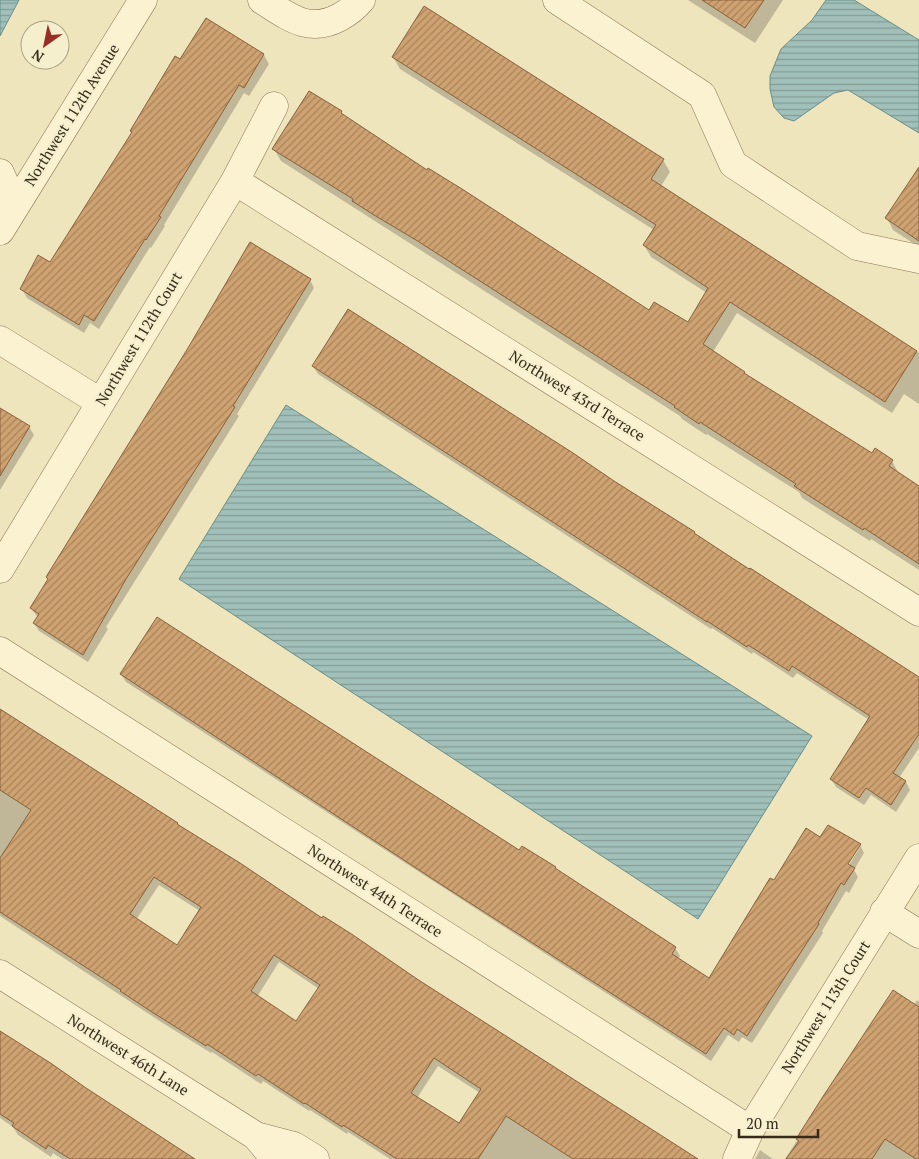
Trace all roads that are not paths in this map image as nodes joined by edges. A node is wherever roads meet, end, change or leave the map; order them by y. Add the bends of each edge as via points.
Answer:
1 (143, 0) edge
2 (262, 0) edge
3 (361, 0) edge
4 (557, 0) edge
5 (274, 106) dead end
6 (0, 173) edge
7 (235, 181) junction
8 (8, 206) edge
9 (0, 231) edge
10 (919, 259) edge
11 (0, 340) edge
12 (100, 402) junction
13 (0, 569) edge
14 (919, 612) edge
15 (0, 651) edge
16 (919, 858) edge
17 (884, 912) junction
18 (919, 934) edge
19 (0, 974) edge
20 (750, 1130) junction
21 (256, 1136) junction
22 (275, 1159) edge
23 (315, 1159) edge
24 (737, 1159) edge

1 - 8 street, Northwest 112th Avenue
2 - 3 street via 293,20 315,25 340,17
4 - 10 street via 702,95 733,164 857,246
5 - 7 street, Northwest 112th Court
6 - 8 street
7 - 12 street, Northwest 112th Court
7 - 14 street, Northwest 43rd Terrace
8 - 9 street, Northwest 112th Avenue
11 - 12 street
12 - 13 street, Northwest 112th Court
15 - 20 street, Northwest 44th Terrace
16 - 17 street, Northwest 113th Court
17 - 18 street
17 - 20 street, Northwest 113th Court
19 - 21 street, Northwest 46th Lane
20 - 24 street, Northwest 113th Court
21 - 22 street, Northwest 46th Lane
21 - 23 street, Northwest 46th Lane via 294,1146

